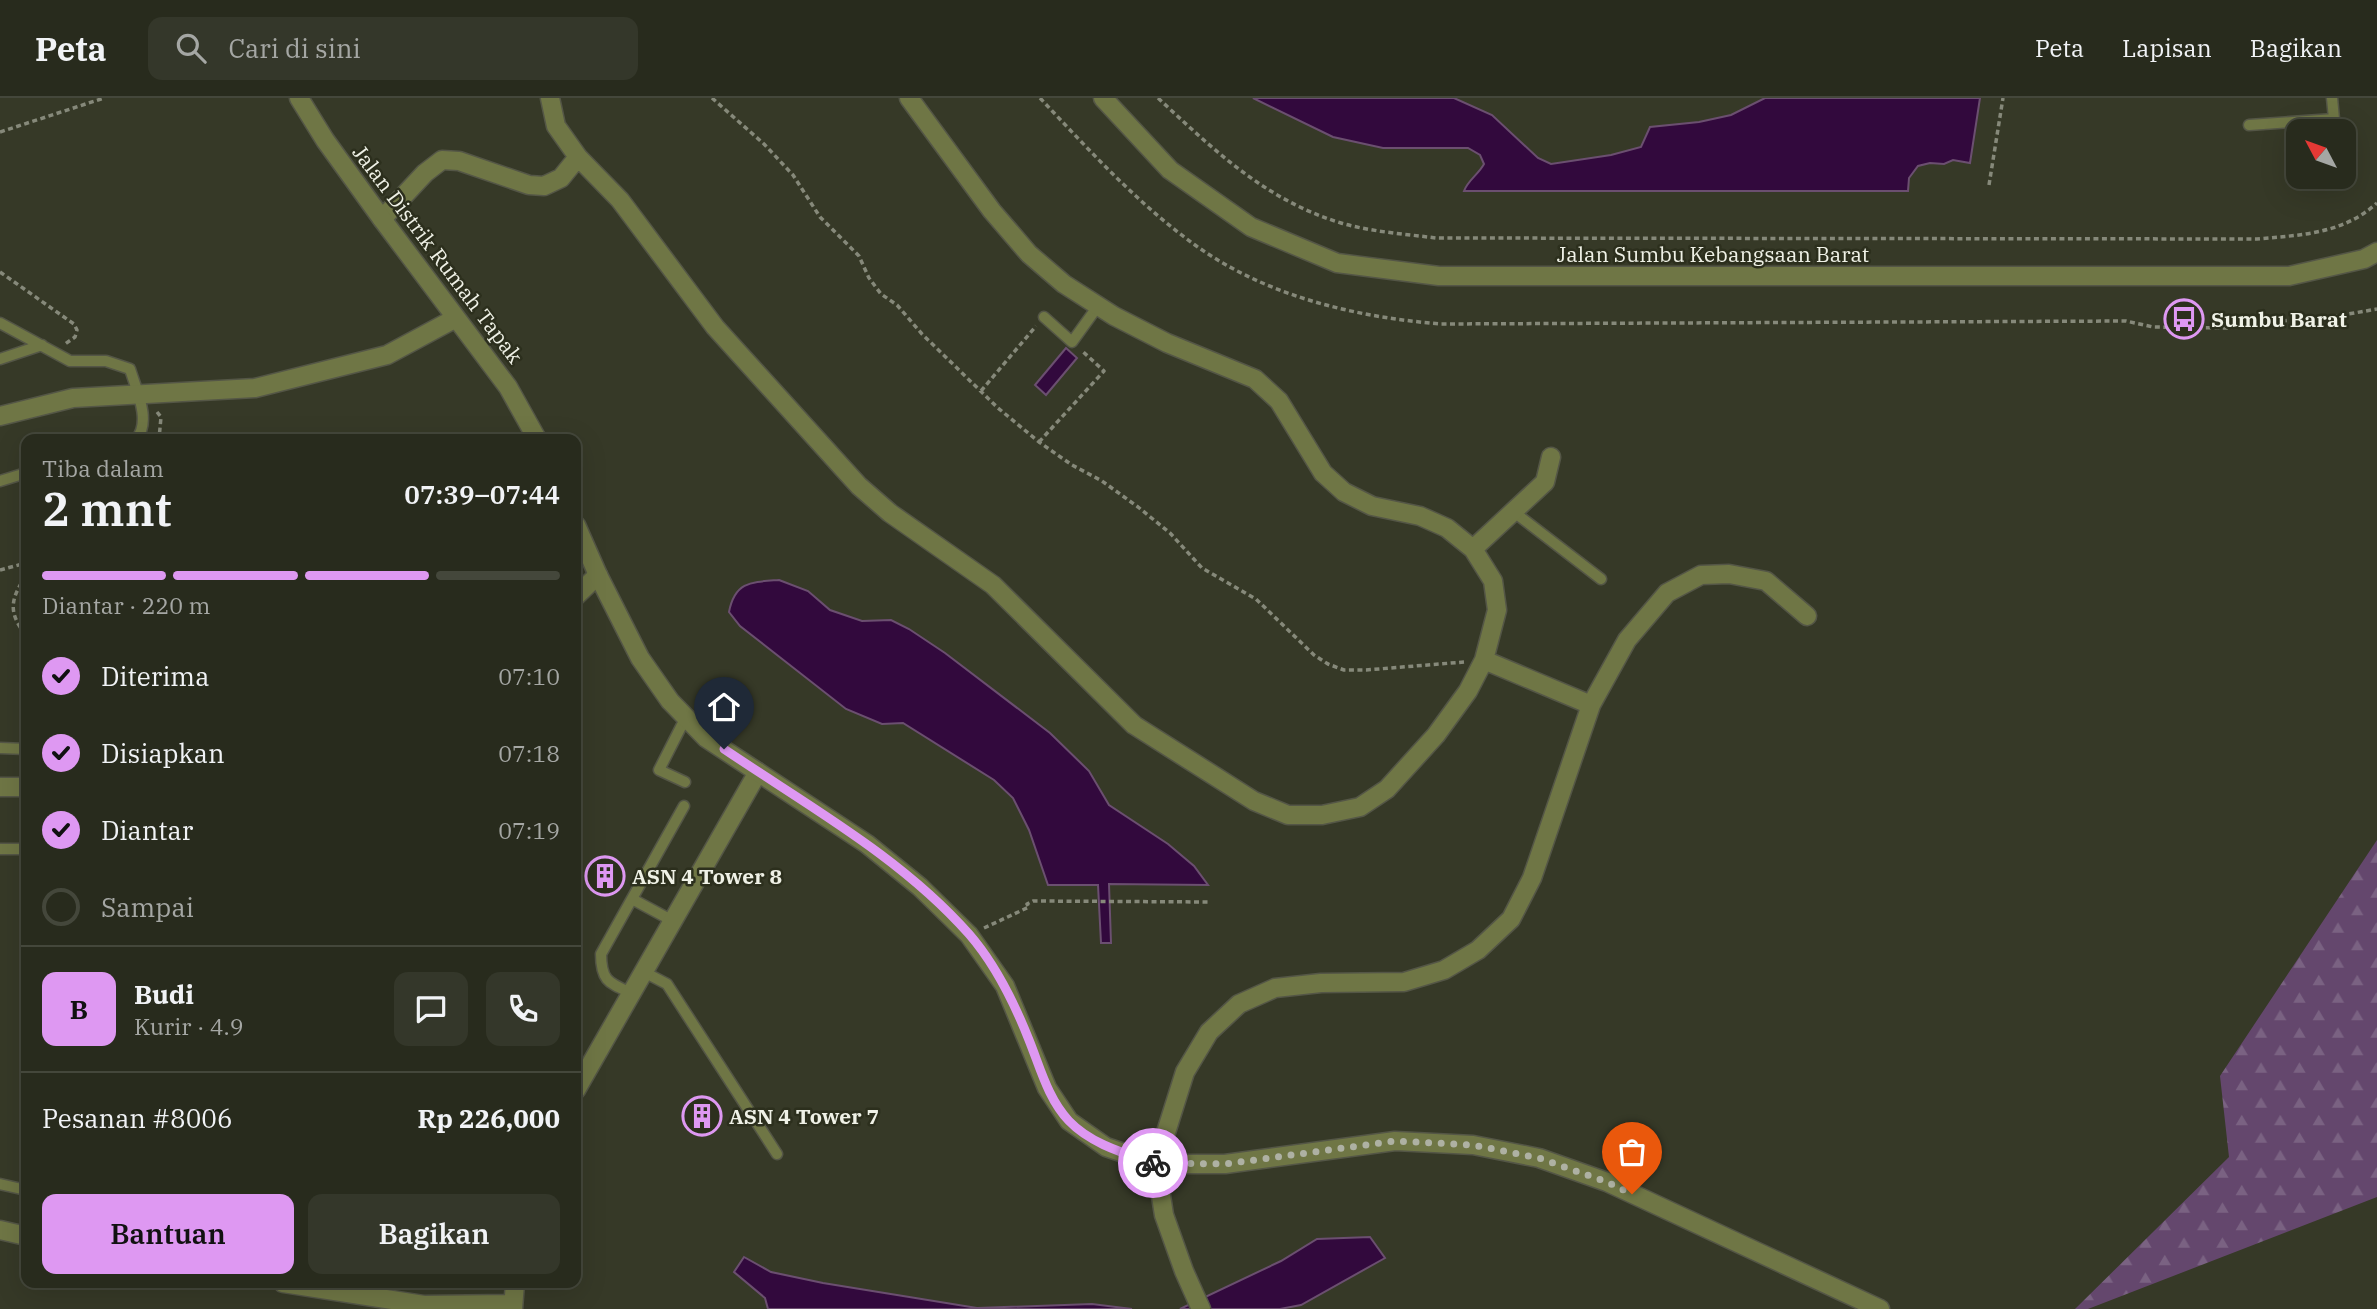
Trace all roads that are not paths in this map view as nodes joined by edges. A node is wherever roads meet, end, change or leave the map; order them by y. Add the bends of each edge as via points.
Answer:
1 (299, 98) edge
2 (550, 98) edge
3 (909, 98) edge
4 (1102, 98) edge
5 (2332, 98) edge
6 (2249, 125) dead end
7 (578, 157) junction
8 (382, 219) junction
9 (2377, 252) edge
10 (1098, 306) junction
11 (1044, 317) road end
12 (456, 318) junction
13 (0, 323) edge
14 (42, 345) junction
15 (0, 359) edge
16 (138, 394) junction
17 (0, 416) edge
18 (140, 434) edge
19 (534, 434) edge
20 (1551, 457) dead end
21 (21, 475) edge
22 (0, 481) edge
23 (1514, 512) junction
24 (581, 536) edge
25 (1474, 550) junction
26 (598, 575) junction
27 (1601, 579) dead end
28 (581, 591) edge
29 (1807, 616) dead end
30 (1484, 660) junction
31 (1591, 705) junction
32 (686, 718) junction
33 (0, 748) edge
34 (21, 749) edge
35 (758, 772) junction
36 (685, 782) dead end
37 (0, 787) edge
38 (21, 787) edge
39 (684, 806) dead end
40 (0, 849) edge
41 (21, 849) edge
42 (632, 899) junction
43 (673, 921) junction
44 (644, 972) junction
45 (631, 993) junction
46 (581, 1081) edge
47 (777, 1154) dead end
48 (1156, 1164) junction
49 (0, 1184) edge
50 (21, 1189) edge
51 (0, 1230) edge
52 (21, 1235) edge
53 (315, 1288) edge
54 (514, 1288) edge
55 (513, 1307) edge
56 (1200, 1309) edge
57 (1880, 1309) edge

1 - 8 street, Jalan Distrik Rumah Tapak
2 - 7 street via 556,126
3 - 10 street via 1029,254
4 - 9 street, Jalan Sumbu Kebangsaan Barat via 1170,170 1251,227 1337,262 1439,276 2289,276
5 - 6 lane via 2334,119
7 - 8 street via 561,178 544,186 529,186 458,161 442,160
7 - 30 street via 620,200 715,327 859,486 993,585 1134,725 1254,802 1288,815 1322,815 1360,807 1387,789 1436,736
8 - 12 street, Jalan Distrik Rumah Tapak
10 - 11 lane via 1072,342
10 - 25 street via 1167,342 1255,379 1279,401 1323,472 1344,492 1372,506 1420,516 1447,528
12 - 16 street via 387,355 255,388
12 - 19 street, Jalan Distrik Rumah Tapak via 508,387
13 - 14 lane
14 - 15 lane
14 - 16 lane via 70,361 106,360 130,369
16 - 17 street via 73,398
16 - 18 lane via 143,419
20 - 23 street via 1545,482
21 - 22 lane
23 - 25 street
23 - 27 lane
24 - 26 street
25 - 30 street via 1493,581 1497,610
26 - 28 street
26 - 32 street via 640,658
29 - 31 street via 1766,581 1729,574 1701,575 1667,593 1627,640
30 - 31 street
31 - 48 street via 1532,878 1511,919 1478,950 1444,970 1404,982 1275,988 1239,1004 1209,1032 1185,1072
32 - 35 street via 706,738
32 - 36 lane via 659,770
33 - 34 lane
35 - 43 street
35 - 48 street via 867,844 969,935 1005,986 1047,1088 1069,1121 1106,1147
37 - 38 street
39 - 42 lane
40 - 41 lane
42 - 43 lane
42 - 45 lane via 601,954 601,969 609,984
43 - 44 street
44 - 45 street
44 - 47 lane via 667,984
45 - 46 street
48 - 56 street via 1164,1215
48 - 57 street via 1225,1164 1395,1141 1473,1145 1539,1158 1607,1182
49 - 50 lane
51 - 52 street
53 - 55 street via 424,1305
54 - 55 street

